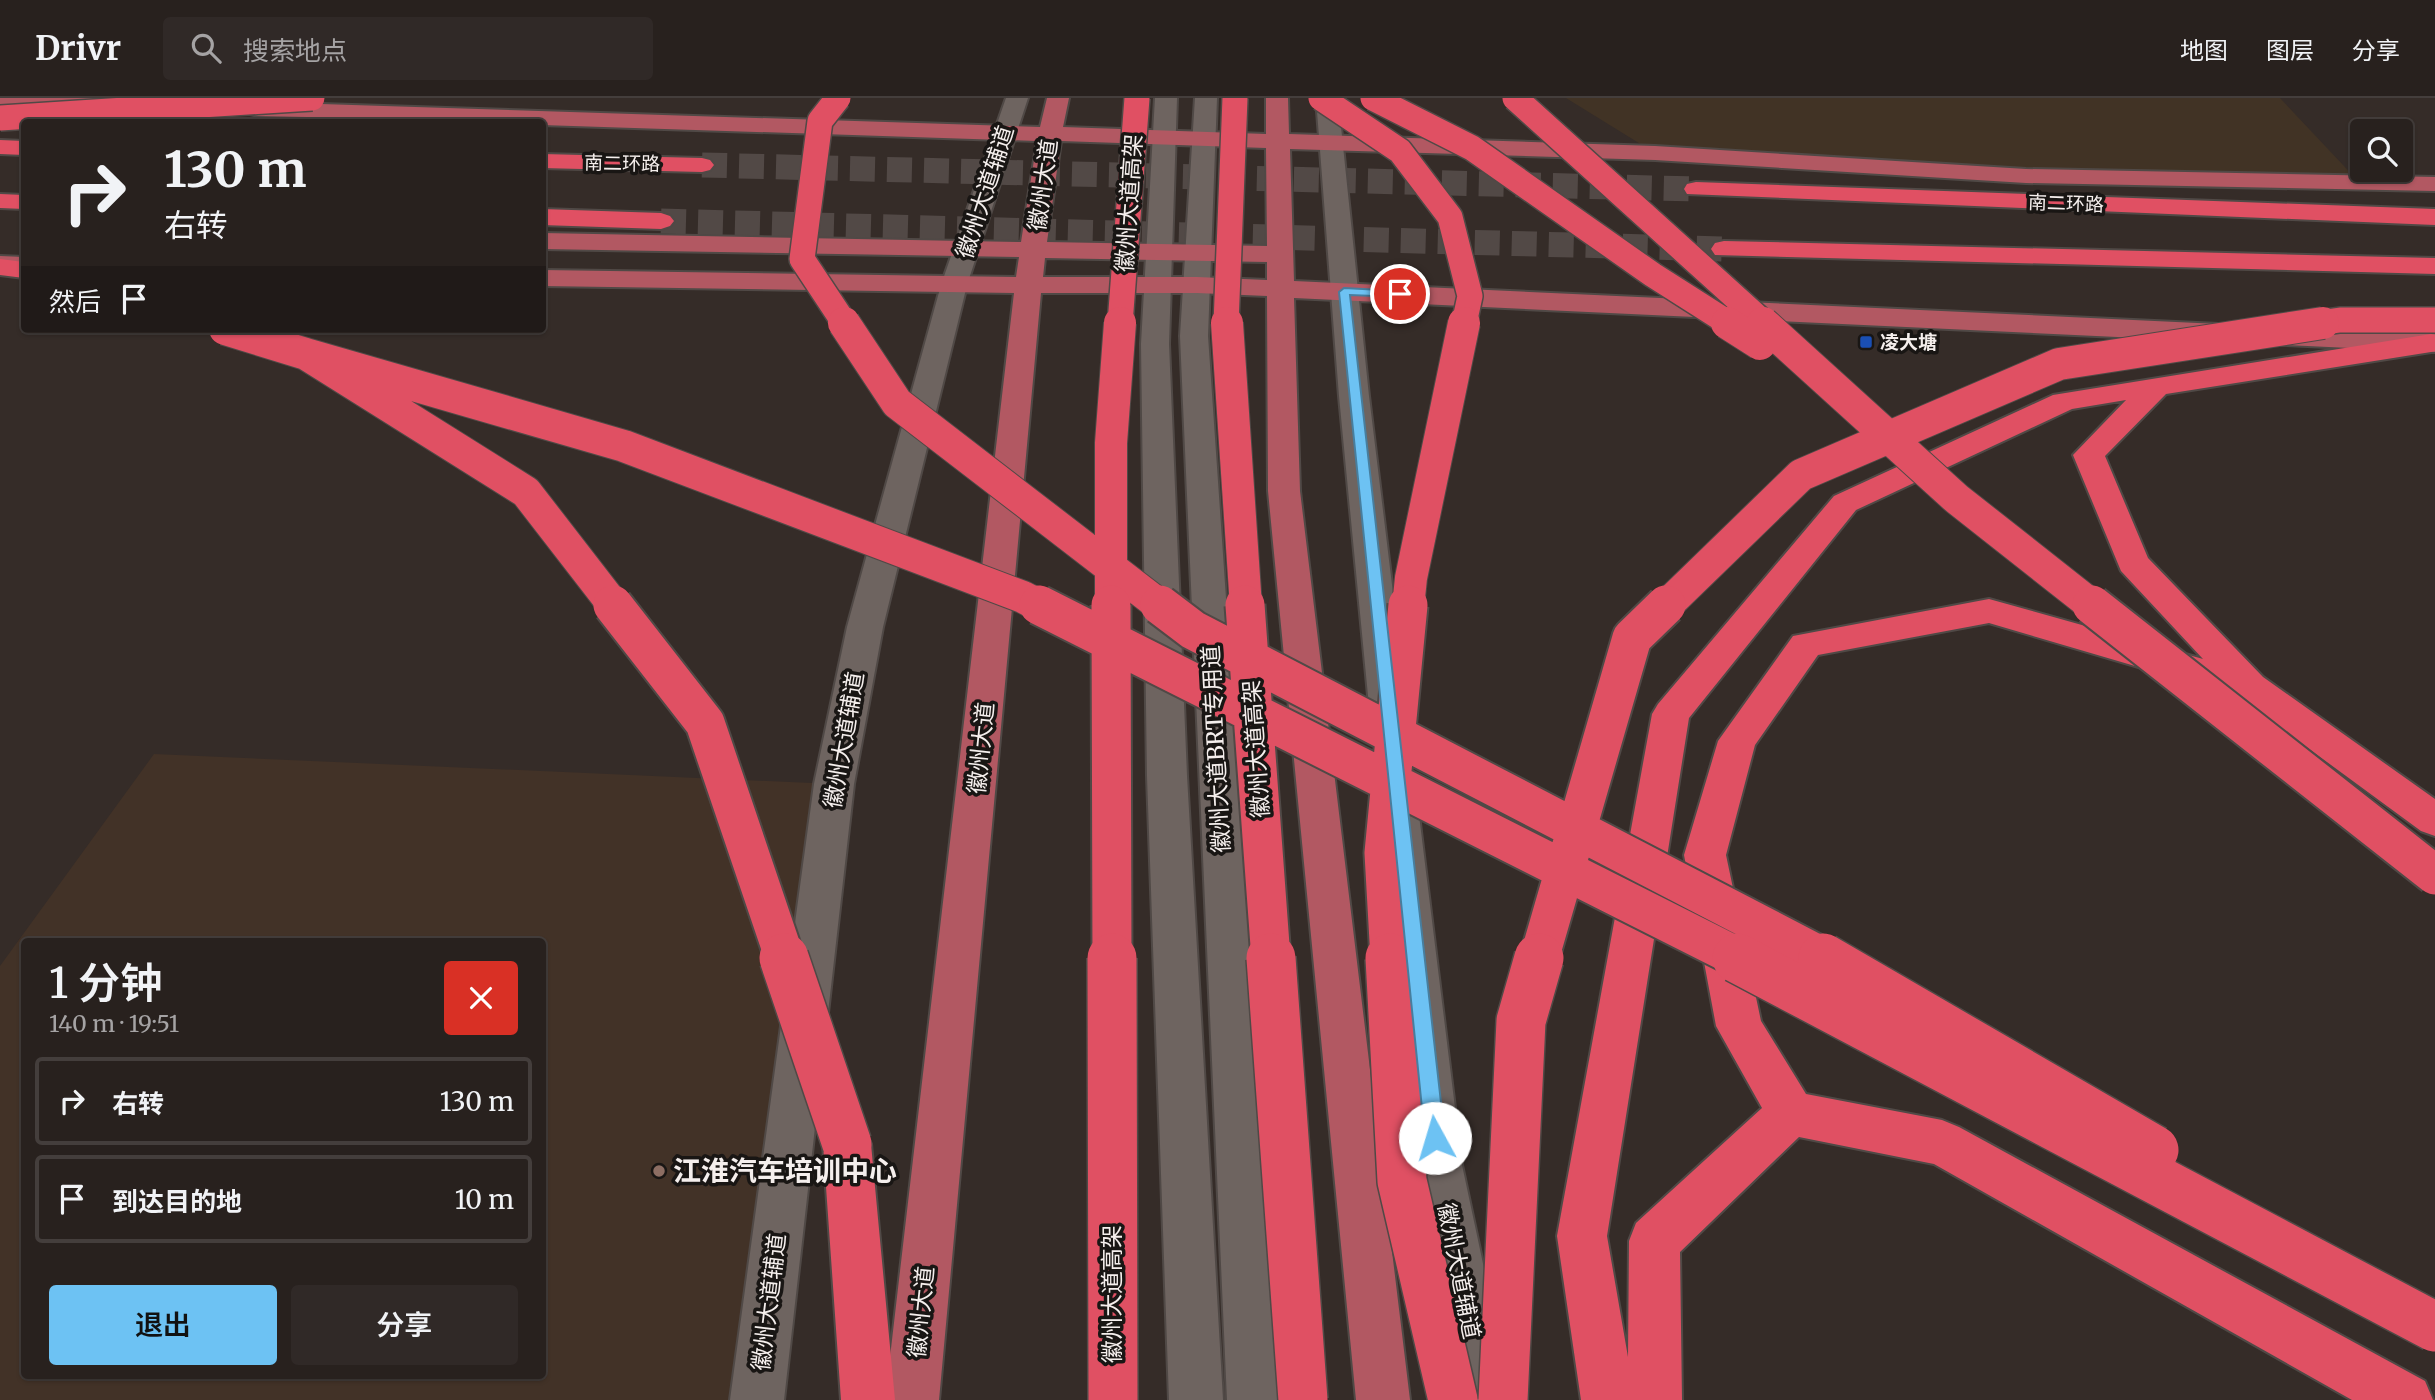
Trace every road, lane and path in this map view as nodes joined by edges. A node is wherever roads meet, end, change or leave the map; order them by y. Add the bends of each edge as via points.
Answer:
1 (312, 98) edge
2 (838, 98) edge
3 (1058, 98) edge
4 (1137, 98) edge
5 (1166, 98) edge
6 (1206, 98) edge
7 (1235, 98) edge
8 (1277, 98) edge
9 (1321, 98) edge
10 (1327, 98) edge
11 (1373, 98) edge
12 (1515, 98) edge
13 (0, 101) edge
14 (1011, 115) edge
15 (0, 118) edge
16 (1049, 135) junction
17 (1164, 138) junction
18 (1204, 139) junction
19 (1278, 141) junction
20 (1331, 143) junction
21 (0, 147) edge
22 (21, 148) edge
23 (546, 161) edge
24 (702, 165) tunnel mouth
25 (2026, 176) junction
26 (2435, 184) edge
27 (1696, 190) tunnel mouth
28 (0, 201) edge
29 (21, 202) edge
30 (2435, 207) edge
31 (2435, 216) edge
32 (546, 217) edge
33 (661, 221) tunnel mouth
34 (546, 241) edge
35 (966, 248) junction
36 (1724, 249) tunnel mouth
37 (0, 265) edge
38 (21, 265) edge
39 (2435, 266) edge
40 (1031, 267) junction
41 (1178, 268) junction
42 (21, 269) edge
43 (1280, 271) junction
44 (546, 278) edge
45 (954, 285) junction
46 (1344, 292) junction
47 (238, 333) edge
48 (2434, 336) edge
49 (306, 354) junction
50 (2156, 387) junction
51 (1847, 399) junction
52 (2250, 686) junction
53 (2435, 820) edge
54 (2435, 875) edge
55 (1791, 1113) junction
56 (2435, 1312) edge
57 (2435, 1327) edge
58 (757, 1400) edge
59 (869, 1400) edge
60 (912, 1400) edge
61 (1112, 1400) edge
62 (1196, 1400) edge
63 (1254, 1400) edge
64 (1303, 1400) edge
65 (1383, 1400) edge
66 (1453, 1400) edge
67 (1485, 1400) edge
68 (1503, 1400) edge
69 (1608, 1400) edge
70 (1655, 1400) edge
71 (2406, 1400) edge

1 - 15 highway, bridge
2 - 56 highway, bridge via 820,121 802,259 897,403 1193,629 1801,945
3 - 16 main road, 徽州大道
4 - 61 highway, 徽州大道高架, bridge via 1111,443
5 - 17 street, 徽州大道BRT专用道
6 - 18 street, 徽州大道BRT专用道
7 - 64 highway, 徽州大道高架, bridge via 1226,337
8 - 19 main road
9 - 66 highway, bridge via 1400,152 1450,217 1470,296 1411,578 1384,853 1402,1181
10 - 20 street, 徽州大道辅道
11 - 51 highway, bridge via 1472,148 1653,275
12 - 51 highway, bridge
13 - 14 main road
14 - 16 main road
14 - 35 street, 徽州大道辅道
16 - 17 main road
16 - 40 main road, 徽州大道
17 - 18 main road
17 - 41 street, 徽州大道BRT专用道
18 - 19 main road
18 - 41 street, 徽州大道BRT专用道
19 - 20 main road
19 - 43 main road
20 - 25 main road via 1655,153
20 - 46 street, 徽州大道辅道
21 - 22 highway
23 - 24 highway, 南二环路
25 - 26 main road
25 - 30 highway via 2374,197
27 - 31 highway, 南二环路
28 - 29 highway
32 - 33 highway
34 - 35 main road
35 - 40 main road
35 - 45 street, 徽州大道辅道
36 - 39 highway
37 - 38 main road
37 - 42 highway
40 - 41 main road
40 - 41 main road
40 - 45 main road
40 - 60 main road, 徽州大道
41 - 43 main road
41 - 62 street, 徽州大道BRT专用道 via 1155,344 1167,776
41 - 63 street, 徽州大道BRT专用道 via 1194,336
43 - 46 main road
43 - 65 main road via 1284,491
44 - 45 main road
45 - 58 street, 徽州大道辅道 via 865,627 834,785
46 - 48 main road
46 - 67 street, 徽州大道辅道 via 1438,1165
47 - 49 highway, bridge
48 - 50 highway
48 - 68 highway, bridge via 2340,320 2059,365 1801,475 1632,638 1521,1021
49 - 57 highway, bridge via 624,446 1023,597 1807,993
49 - 59 highway, bridge via 526,492 705,723 847,1144
50 - 52 highway via 2089,455 2133,563
50 - 69 highway via 2064,401 1845,503 1671,714 1581,1236
51 - 54 highway, bridge via 1957,499
52 - 53 highway
52 - 55 highway via 1989,611 1806,645 1737,741 1705,855 1738,1026
55 - 70 highway via 1654,1241
55 - 71 highway via 1942,1143

